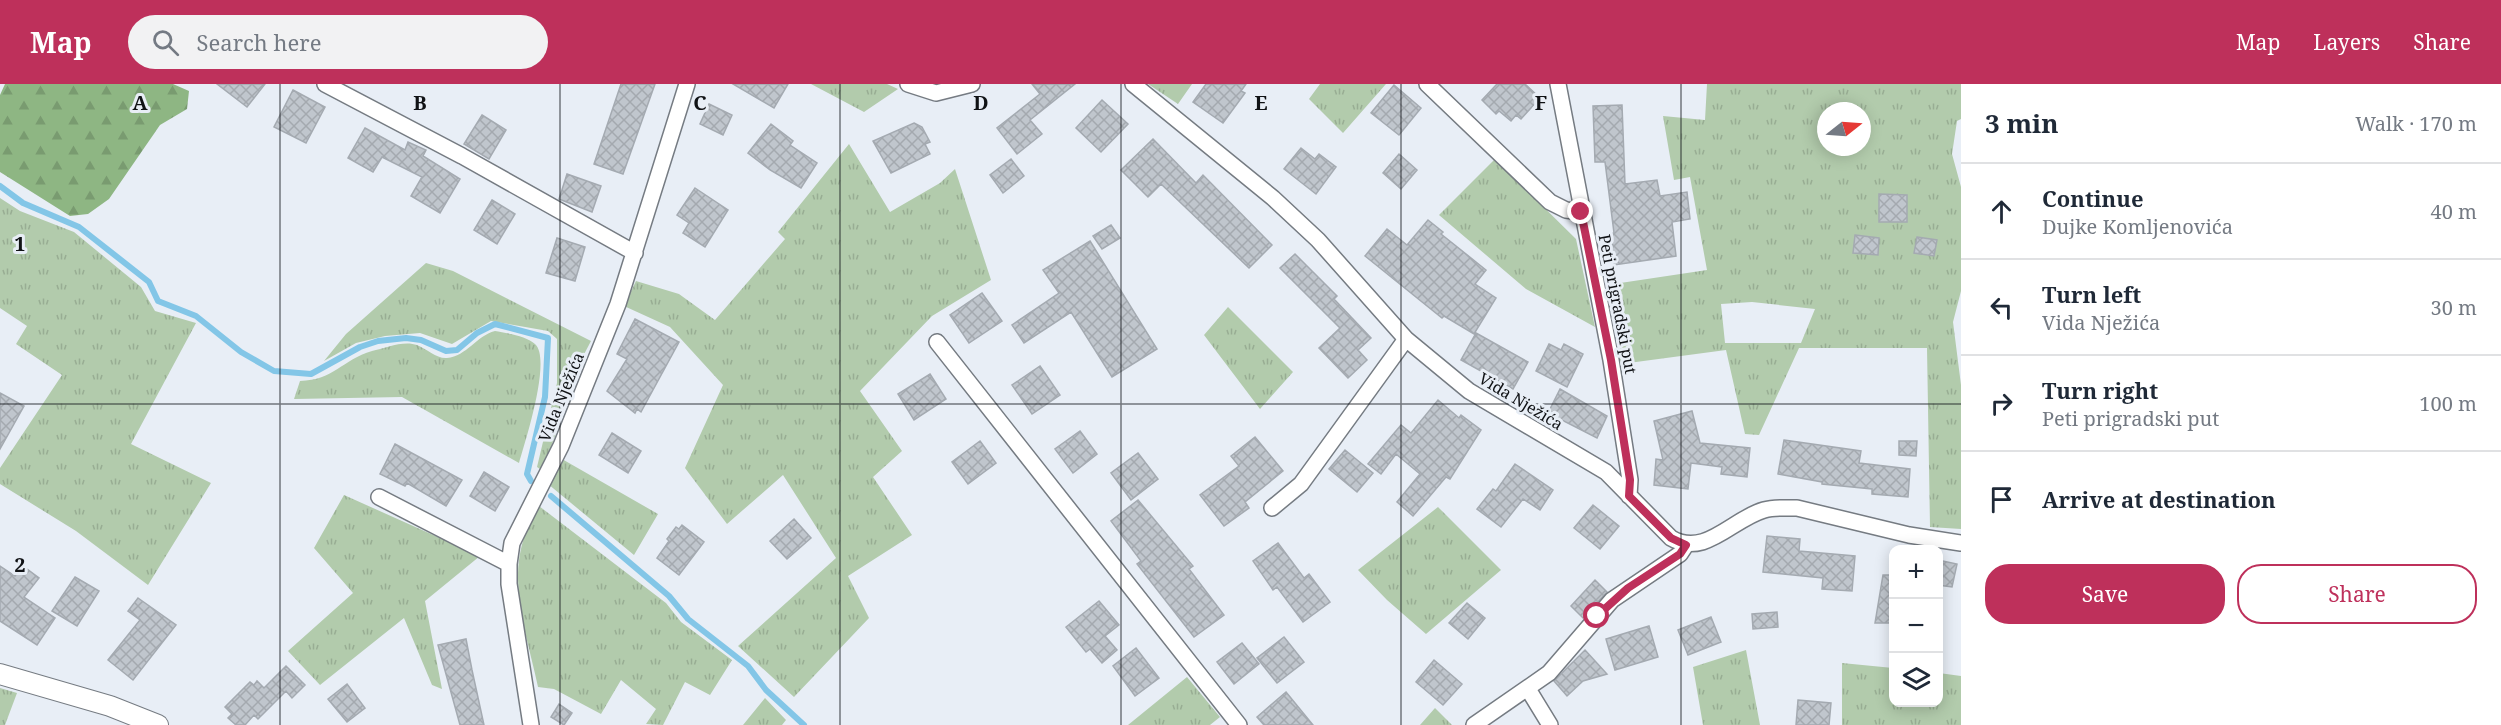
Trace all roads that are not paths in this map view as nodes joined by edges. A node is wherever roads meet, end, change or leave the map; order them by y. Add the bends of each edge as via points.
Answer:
1 (325, 84) edge
2 (687, 84) edge
3 (908, 84) edge
4 (972, 84) edge
5 (1133, 84) edge
6 (1427, 84) edge
7 (1558, 84) edge
8 (1581, 212) junction
9 (635, 253) junction
10 (1406, 339) junction
11 (937, 342) dead end
12 (379, 496) dead end
13 (1629, 496) junction
14 (1272, 508) dead end
15 (1961, 543) edge
16 (1686, 545) junction
17 (509, 564) junction
18 (0, 674) edge
19 (1528, 689) junction
20 (158, 725) edge
21 (531, 725) edge
22 (1239, 725) edge
23 (1474, 725) edge
24 (1550, 725) edge

1 - 9 street
2 - 9 street, Vida Nježića
3 - 4 street via 936,93
5 - 10 street, Vida Nježića via 1273,198 1325,248
6 - 8 street via 1550,202
7 - 8 street, Peti prigradski put
8 - 13 street, Peti prigradski put via 1611,360 1630,480
9 - 17 street, Vida Nježića via 565,436 516,536
10 - 13 street, Vida Nježića via 1469,391 1606,472
10 - 14 street via 1301,484
11 - 22 street
12 - 17 street
13 - 16 street, Vida Nježića via 1671,538
15 - 16 street via 1778,507 1749,516 1698,545
16 - 19 street via 1680,554 1612,600 1564,657
17 - 21 street, Vida Nježića
18 - 20 street via 110,706
19 - 23 street
19 - 24 street

